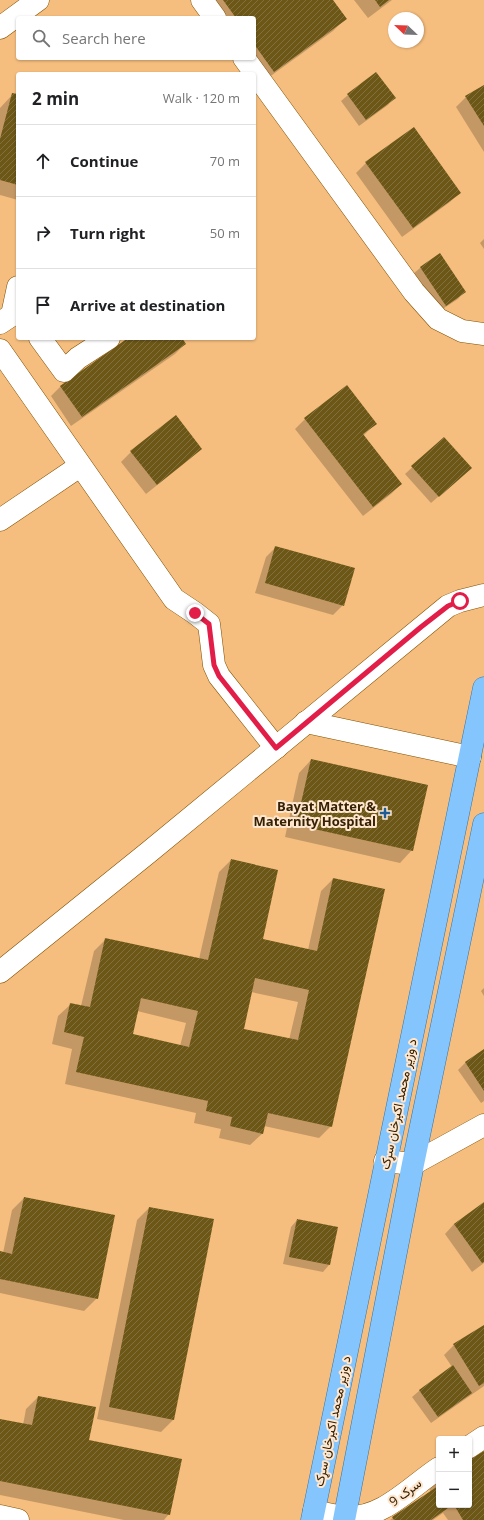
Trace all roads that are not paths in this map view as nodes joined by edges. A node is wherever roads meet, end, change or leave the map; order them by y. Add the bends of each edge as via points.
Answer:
1 (38, 0) edge
2 (202, 0) edge
3 (16, 16) edge
4 (16, 16) edge
5 (214, 16) edge
6 (0, 28) edge
7 (245, 60) edge
8 (254, 72) edge
9 (256, 75) edge
10 (16, 295) edge
11 (10, 319) edge
12 (484, 334) edge
13 (41, 340) edge
14 (106, 340) edge
15 (0, 350) edge
16 (80, 466) junction
17 (0, 520) edge
18 (484, 595) edge
19 (484, 688) edge
20 (306, 722) junction
21 (276, 748) junction
22 (470, 757) junction
23 (484, 824) edge
24 (0, 972) edge
25 (484, 1125) edge
26 (386, 1161) junction
27 (412, 1164) junction
28 (484, 1437) edge
29 (472, 1445) edge
30 (436, 1470) edge
31 (313, 1515) edge
32 (0, 1516) edge
33 (345, 1519) edge
34 (18, 1520) edge

1 - 4 street
2 - 5 street
3 - 6 street
7 - 8 street
9 - 12 street via 414,292 438,319 462,331
10 - 11 street
13 - 14 street via 64,371 78,358
15 - 16 street
16 - 17 street
16 - 21 street via 174,599 209,624 214,665 219,676
18 - 20 street via 448,606
19 - 22 main road, د وزیر محمد اکبرخان سړک
20 - 21 street
20 - 22 street
21 - 24 street
22 - 26 main road, د وزیر محمد اکبرخان سړک
23 - 27 main road, د وزیر محمد اکبرخان سړک
25 - 27 street
26 - 27 street
26 - 31 main road, د وزیر محمد اکبرخان سړک
27 - 33 main road, د وزیر محمد اکبرخان سړک
28 - 29 street
30 - 33 street, سرک 9 via 388,1506 369,1514
31 - 33 street, سرک 9
32 - 34 street

